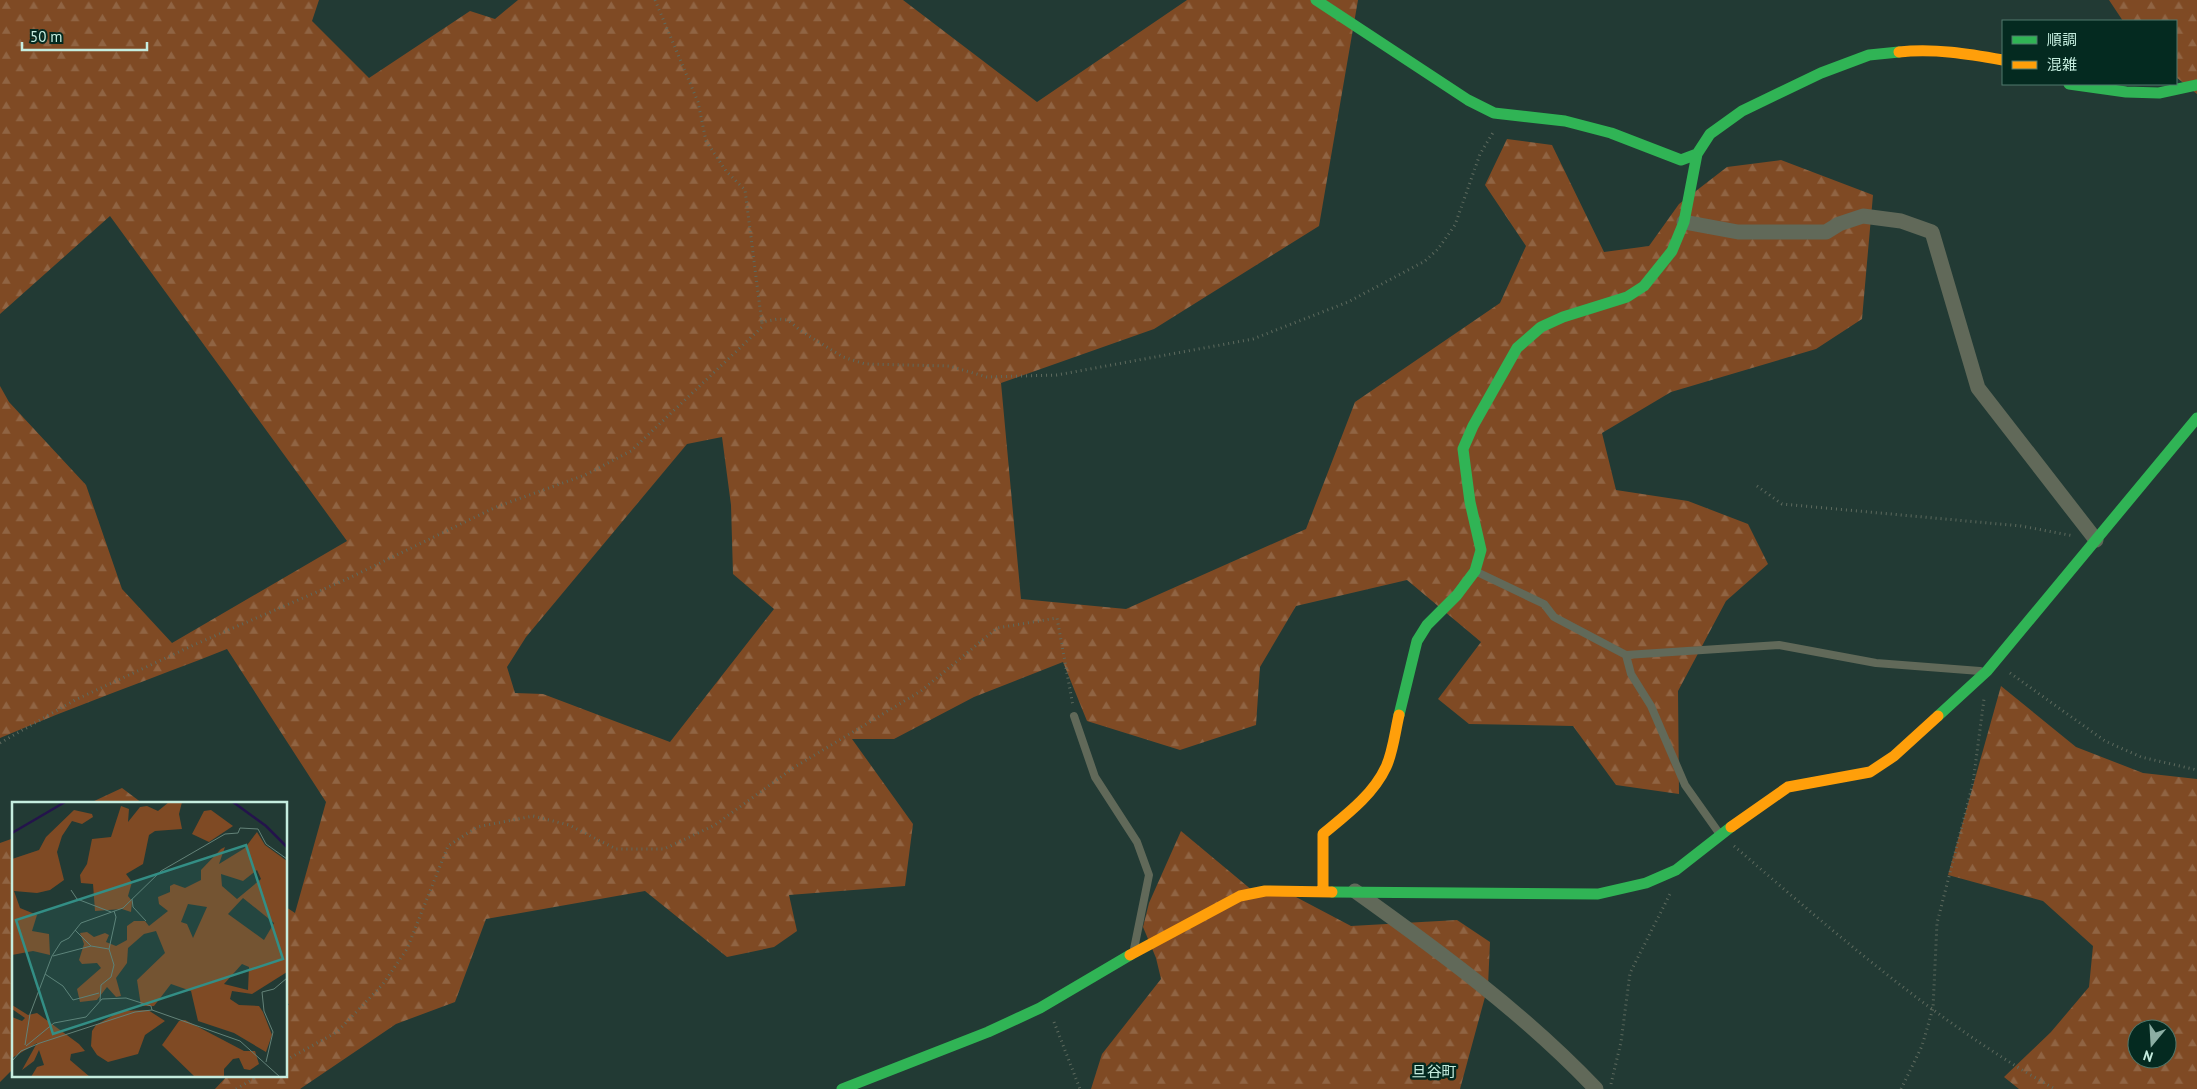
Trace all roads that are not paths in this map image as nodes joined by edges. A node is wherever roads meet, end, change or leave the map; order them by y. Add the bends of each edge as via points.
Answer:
1 (1316, 0) edge
2 (2002, 60) edge
3 (2076, 85) edge
4 (2197, 85) edge
5 (1697, 154) junction
6 (1684, 222) junction
7 (2197, 418) edge
8 (2096, 540) junction
9 (1475, 571) junction
10 (1626, 655) junction
11 (1987, 671) junction
12 (1074, 716) road end
13 (1720, 834) junction
14 (1323, 891) junction
15 (1353, 891) junction
16 (1133, 953) junction
17 (842, 1089) edge
18 (1596, 1089) edge

1 - 5 street via 1468,100 1494,113 1565,121 1611,133 1681,160
2 - 5 street via 1918,50 1869,55 1821,73 1742,111 1710,134
3 - 4 street via 2159,93
5 - 6 street
6 - 8 street via 1738,232 1826,232 1863,216 1901,221 1932,232 1978,388
6 - 9 street via 1672,251 1644,286 1627,298 1541,327 1517,348 1472,426 1463,449 1481,550
7 - 8 street
8 - 11 street
9 - 10 lane via 1544,604 1554,617
9 - 14 street via 1427,625 1417,641 1387,766 1380,781 1323,834
10 - 11 lane via 1780,645 1876,663
10 - 13 lane via 1631,674 1651,706 1685,785
11 - 13 street via 1894,756 1870,772 1788,787
12 - 16 lane via 1095,777 1137,842 1149,875
13 - 15 street via 1676,870 1646,883 1598,894
14 - 15 street
14 - 16 street via 1265,891 1240,896
15 - 18 street via 1439,950
16 - 17 street via 1047,1004 980,1036

